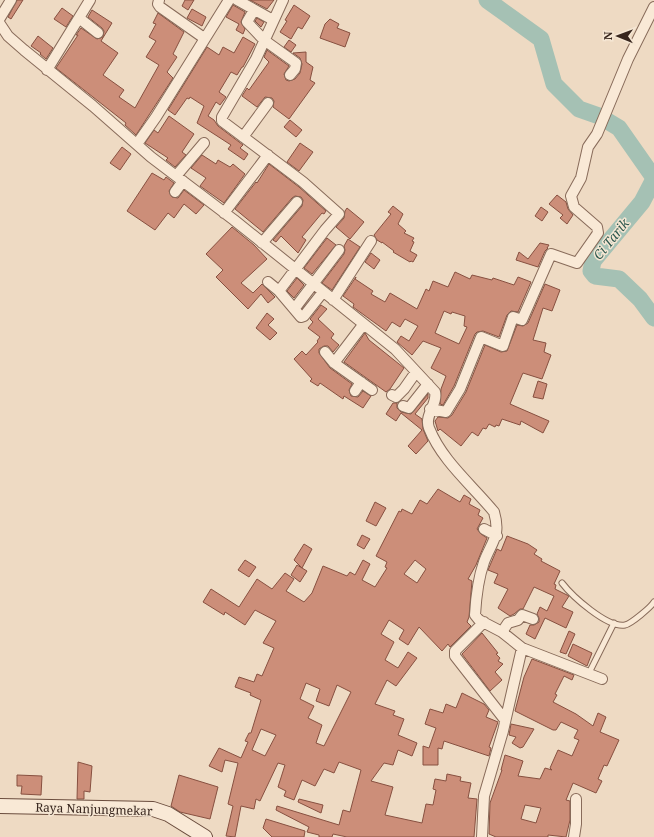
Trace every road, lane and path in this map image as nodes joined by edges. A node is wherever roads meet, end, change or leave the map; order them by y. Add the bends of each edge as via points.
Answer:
1 (11, 0) edge
2 (90, 0) edge
3 (159, 0) edge
4 (229, 0) edge
5 (237, 0) edge
6 (283, 0) edge
7 (654, 7) edge
8 (254, 10) junction
9 (0, 18) edge
10 (79, 18) junction
11 (273, 20) junction
12 (0, 24) edge
13 (98, 33) dead end
14 (204, 38) junction
15 (264, 40) junction
16 (47, 70) junction
17 (290, 75) dead end
18 (268, 103) dead end
19 (244, 137) junction
20 (204, 143) dead end
21 (137, 144) junction
22 (268, 155) junction
23 (179, 178) junction
24 (175, 192) dead end
25 (297, 202) dead end
26 (224, 213) junction
27 (371, 241) dead end
28 (262, 243) junction
29 (339, 250) dead end
30 (294, 270) junction
31 (268, 282) dead end
32 (313, 284) junction
33 (279, 291) junction
34 (323, 292) junction
35 (332, 300) junction
36 (295, 308) junction
37 (363, 325) junction
38 (325, 352) dead end
39 (334, 363) junction
40 (416, 372) junction
41 (361, 382) junction
42 (428, 384) junction
43 (372, 390) dead end
44 (355, 391) dead end
45 (392, 395) dead end
46 (403, 406) dead end
47 (430, 410) junction
48 (484, 529) dead end
49 (497, 536) junction
50 (562, 583) dead end
51 (654, 602) edge
52 (533, 619) dead end
53 (484, 622) junction
54 (614, 623) junction
55 (502, 632) junction
56 (522, 648) junction
57 (589, 673) junction
58 (602, 679) dead end
59 (505, 720) junction
60 (576, 799) dead end
61 (4, 806) edge
62 (205, 837) edge
63 (482, 837) edge
64 (574, 837) edge

1 - 9 street
2 - 10 street
3 - 14 street via 160,7
4 - 14 street
5 - 8 street
6 - 11 street
7 - 47 street via 628,59 597,134 588,148 581,178 571,197 574,207 597,227 598,233 577,263 551,254 522,320 513,317 503,346 481,337 460,390 446,412
8 - 11 street
8 - 15 street via 248,22
10 - 13 street
10 - 16 street
11 - 15 street
12 - 16 street via 8,36
14 - 21 street
15 - 17 street via 296,63
15 - 19 street via 256,60 222,117 225,124
16 - 21 street
18 - 19 street
19 - 22 street
20 - 23 street
21 - 23 street
22 - 26 street
22 - 30 street via 339,214
23 - 24 street
23 - 26 street
25 - 28 street
26 - 28 street
27 - 35 street
28 - 30 street
29 - 32 street
30 - 32 street
30 - 33 street
31 - 33 street
32 - 34 street
32 - 36 street
33 - 36 street
34 - 35 street
34 - 36 street via 304,316 301,317
35 - 37 street
37 - 39 street
37 - 40 street via 395,349
38 - 39 street
39 - 41 street
40 - 42 street
40 - 45 street via 396,398
41 - 43 street
41 - 44 street
42 - 46 street via 409,408
42 - 47 street via 435,395
47 - 49 street via 429,428 460,475 494,512
48 - 49 street
49 - 53 street via 485,562 476,594 475,615
50 - 54 lane via 587,608
51 - 54 lane via 626,624
52 - 55 street via 522,615 518,620 508,623
53 - 55 street
53 - 59 street via 455,651 455,656
54 - 57 lane
55 - 56 street
56 - 57 street
56 - 59 street
57 - 58 street
59 - 63 street via 484,796
60 - 64 street
61 - 62 street, Raya Nanjungmekar via 152,809 168,814

